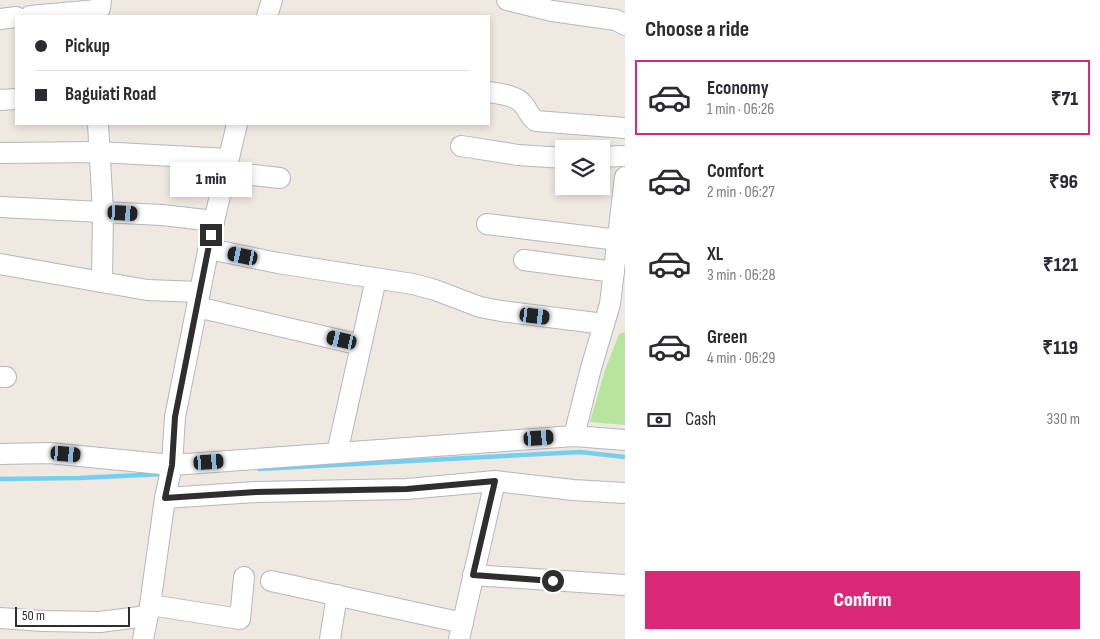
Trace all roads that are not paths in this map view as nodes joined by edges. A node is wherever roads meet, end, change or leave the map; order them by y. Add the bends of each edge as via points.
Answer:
1 (272, 0) edge
2 (507, 0) edge
3 (100, 8) edge
4 (43, 15) edge
5 (267, 15) edge
6 (15, 17) edge
7 (0, 19) edge
8 (625, 25) edge
9 (490, 92) edge
10 (15, 99) edge
11 (0, 100) edge
12 (98, 125) edge
13 (237, 125) edge
14 (625, 128) edge
15 (461, 146) dead end
16 (99, 152) junction
17 (0, 153) edge
18 (625, 156) edge
19 (555, 157) edge
20 (610, 157) edge
21 (226, 165) junction
22 (625, 177) edge
23 (280, 178) dead end
24 (0, 207) edge
25 (103, 212) junction
26 (214, 221) junction
27 (487, 224) dead end
28 (618, 240) junction
29 (208, 248) junction
30 (524, 260) dead end
31 (0, 264) edge
32 (614, 272) junction
33 (376, 279) junction
34 (102, 282) junction
35 (198, 299) junction
36 (604, 324) junction
37 (360, 345) junction
38 (574, 436) junction
39 (625, 440) edge
40 (337, 453) junction
41 (0, 454) edge
42 (172, 465) junction
43 (495, 481) junction
44 (625, 493) edge
45 (165, 498) junction
46 (473, 575) junction
47 (244, 577) dead end
48 (270, 581) dead end
49 (625, 585) edge
50 (337, 595) junction
51 (149, 611) junction
52 (0, 618) edge
53 (461, 631) edge
54 (143, 639) edge
55 (330, 639) edge

1 - 5 street
2 - 8 street via 552,11 616,20
3 - 4 street
6 - 7 street
9 - 14 street via 518,99 536,121
10 - 11 street
12 - 16 street
13 - 21 street
15 - 19 street
16 - 17 street
16 - 21 street
16 - 25 street
18 - 20 street
21 - 23 street
21 - 26 street
22 - 28 street
24 - 25 street
25 - 26 street
25 - 34 street
26 - 29 street
27 - 28 street
28 - 32 street
29 - 33 street
29 - 35 street
30 - 32 street
31 - 34 street
32 - 36 street
33 - 36 street via 435,290 500,311
33 - 37 street
34 - 35 street
35 - 37 street
35 - 42 street via 175,417
36 - 38 street
37 - 40 street
38 - 39 street
38 - 40 street
40 - 42 street
41 - 42 street via 49,453
42 - 45 street
43 - 44 street
43 - 45 street via 407,489 256,492
43 - 46 street
45 - 51 street
46 - 49 street
46 - 53 street
47 - 51 street via 240,619
48 - 50 street
50 - 53 street
50 - 55 street
51 - 52 street via 100,622
51 - 54 street

